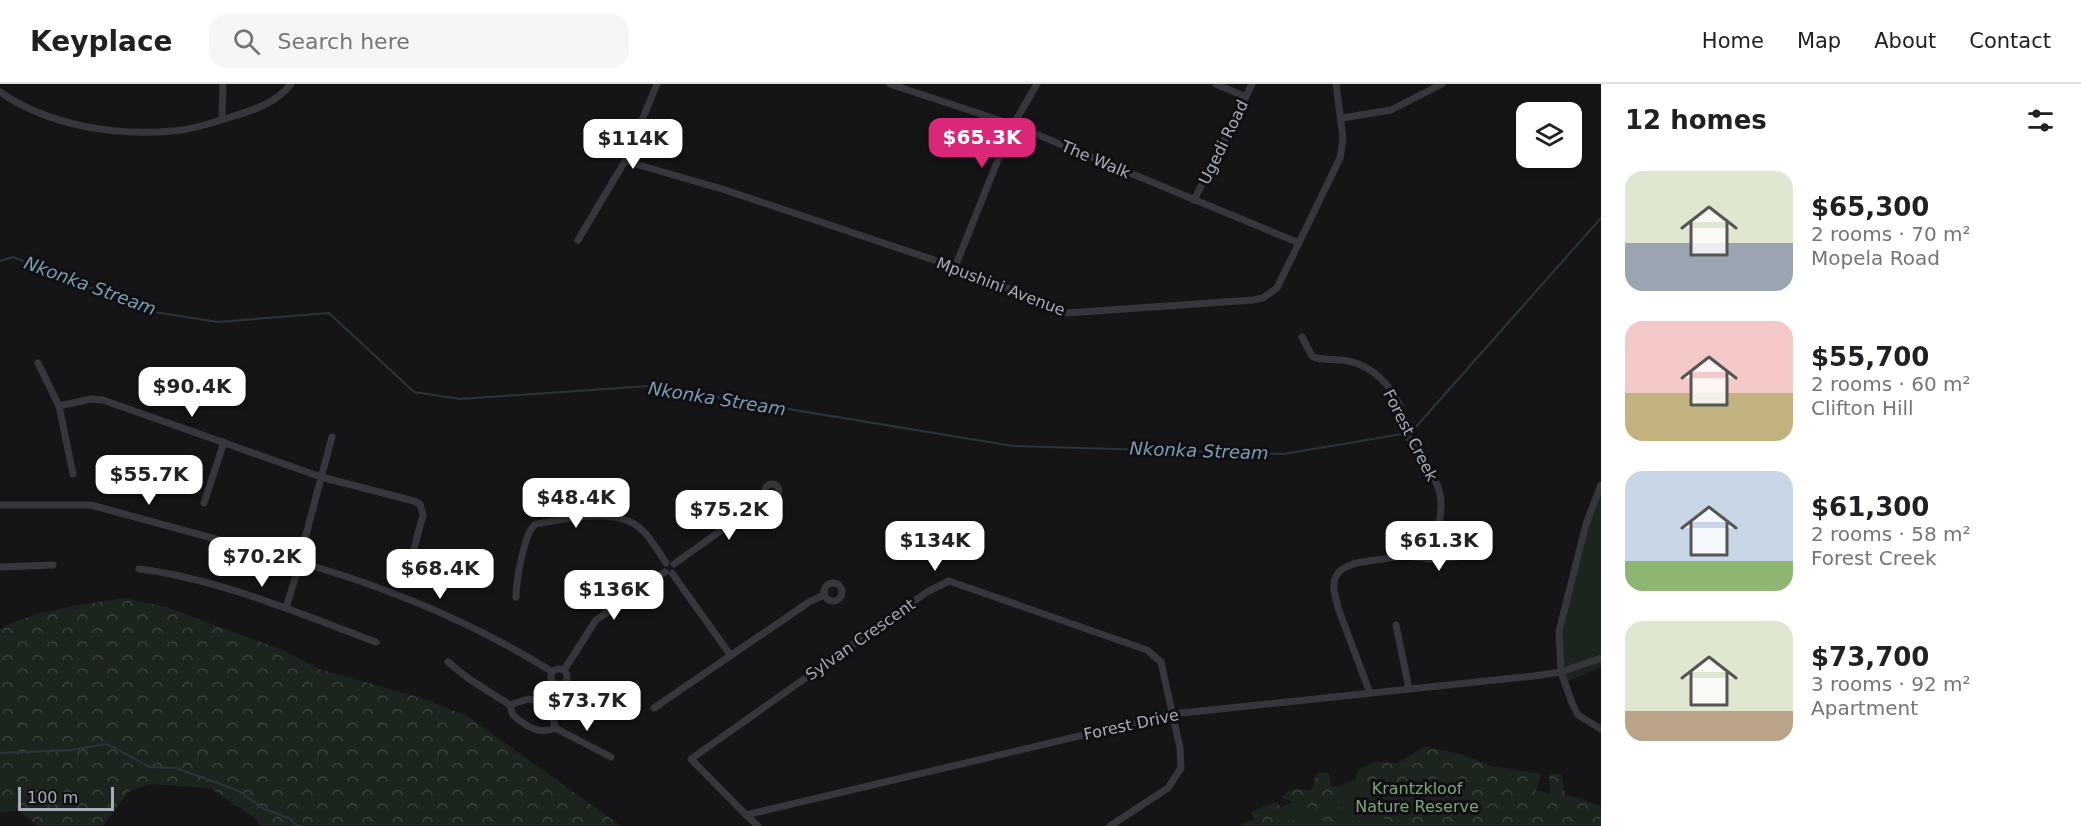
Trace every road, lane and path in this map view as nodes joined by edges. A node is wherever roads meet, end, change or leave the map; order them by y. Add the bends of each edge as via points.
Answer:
1 (223, 84) edge
2 (291, 84) edge
3 (657, 84) edge
4 (890, 84) edge
5 (1037, 84) edge
6 (1216, 84) edge
7 (1252, 84) edge
8 (1336, 84) edge
9 (1442, 84) edge
10 (0, 92) edge
11 (1246, 97) junction
12 (1342, 118) junction
13 (222, 119) junction
14 (1014, 125) junction
15 (624, 161) junction
16 (1194, 200) junction
17 (578, 240) dead end
18 (1299, 243) junction
19 (955, 267) junction
20 (1302, 337) dead end
21 (38, 363) dead end
22 (59, 406) junction
23 (332, 437) dead end
24 (224, 442) junction
25 (73, 474) dead end
26 (321, 477) junction
27 (1601, 485) edge
28 (768, 497) dead end
29 (204, 503) dead end
30 (0, 506) edge
31 (301, 553) junction
32 (1406, 555) junction
33 (1470, 555) dead end
34 (290, 560) junction
35 (670, 564) junction
36 (53, 565) dead end
37 (309, 565) junction
38 (0, 567) edge
39 (409, 567) dead end
40 (139, 568) dead end
41 (297, 572) junction
42 (669, 572) junction
43 (824, 595) dead end
44 (516, 597) dead end
45 (286, 608) junction
46 (1396, 625) dead end
47 (376, 642) dead end
48 (731, 656) junction
49 (1601, 658) edge
50 (448, 662) dead end
51 (564, 670) junction
52 (553, 672) junction
53 (1561, 672) junction
54 (554, 683) junction
55 (1409, 689) junction
56 (1370, 693) junction
57 (542, 702) junction
58 (510, 705) junction
59 (654, 708) dead end
60 (1172, 714) junction
61 (555, 728) junction
62 (1601, 729) edge
63 (611, 757) dead end
64 (746, 815) junction
65 (758, 826) edge
66 (1110, 826) edge

1 - 13 street
2 - 13 street via 258,109
3 - 15 street
4 - 14 street, The Walk
5 - 14 street
6 - 11 street
7 - 11 street, Ugedi Road
8 - 12 street, Mpushini Avenue
9 - 12 street via 1391,110
10 - 13 street via 60,120 124,131 174,131
11 - 16 street, Ugedi Road
12 - 18 street, Mpushini Avenue via 1340,158
14 - 16 street, The Walk
14 - 19 street
15 - 17 street
15 - 19 street, Mpushini Avenue via 722,189
16 - 18 street, The Walk
18 - 19 street, Mpushini Avenue via 1276,288 1263,298 1098,312 1067,313
20 - 32 street, Forest Creek via 1316,358 1355,363 1380,377 1402,411 1409,438 1434,479 1441,502 1431,538
21 - 22 street
22 - 24 street via 96,398
22 - 25 street
23 - 26 street
24 - 26 street
24 - 29 street
26 - 31 street
26 - 39 street via 420,504 423,514
27 - 53 street via 1561,614
28 - 35 street
30 - 34 street via 91,505
31 - 34 street
31 - 37 street via 309,559
32 - 33 street via 1435,560
32 - 56 street, Forest Creek via 1342,570 1334,584 1338,608
34 - 41 street via 290,566
35 - 42 street
35 - 44 street via 645,532 632,523 595,515 536,524 528,537
36 - 38 street
37 - 41 street via 306,571
37 - 52 street via 365,582 488,634
40 - 45 street
41 - 45 street
42 - 48 street
42 - 51 street via 596,620
43 - 48 street
45 - 47 street
46 - 55 street
48 - 59 street
49 - 53 street, Forest Drive
50 - 58 street
51 - 52 street
51 - 54 street via 566,680
52 - 54 street
53 - 55 street, Forest Drive
53 - 62 street via 1578,714
54 - 57 street
55 - 56 street, Forest Drive
56 - 60 street, Forest Drive
57 - 58 street via 528,699
57 - 61 street via 550,711
58 - 61 street via 513,715 533,728
60 - 64 street, Forest Drive
60 - 64 street, Sylvan Crescent via 1161,662 1147,650 949,581 927,592 691,759
60 - 66 street via 1182,760 1179,775 1168,788
61 - 63 street
64 - 65 street

